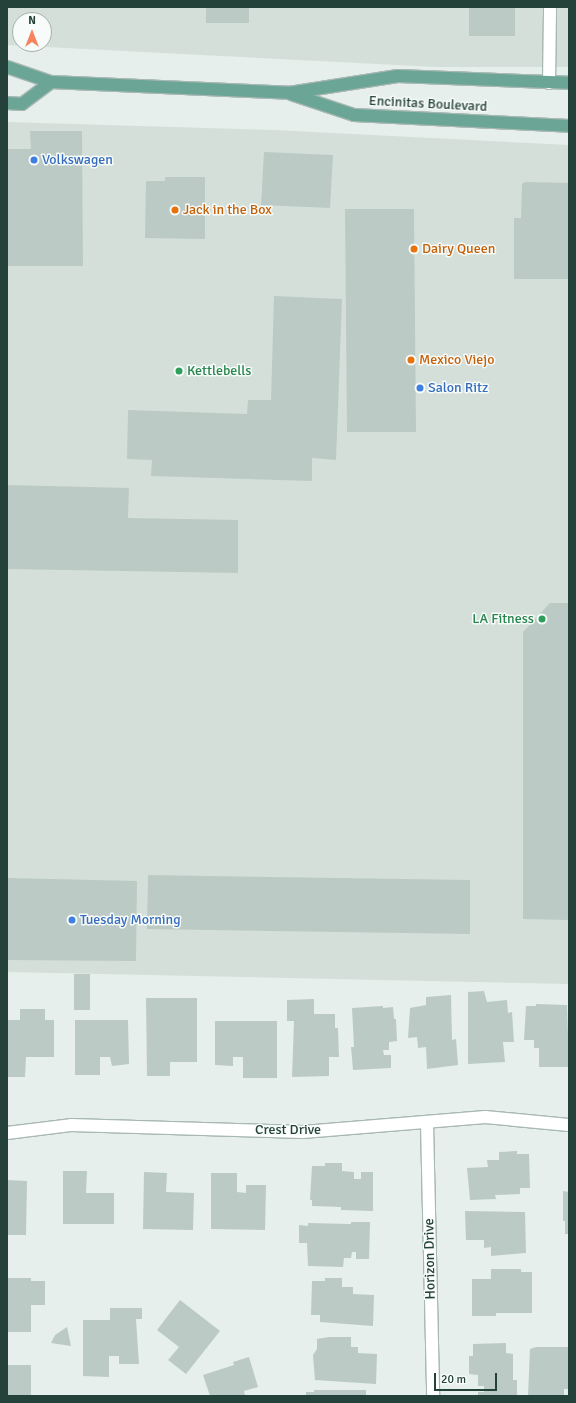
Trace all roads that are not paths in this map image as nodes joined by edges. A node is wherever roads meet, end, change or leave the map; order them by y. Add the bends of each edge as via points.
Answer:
1 (550, 7) edge
2 (7, 67) edge
3 (51, 82) junction
4 (550, 83) junction
5 (569, 83) edge
6 (290, 93) junction
7 (7, 103) edge
8 (569, 126) edge
9 (427, 1122) junction
10 (569, 1124) edge
11 (7, 1133) edge
12 (433, 1396) edge

1 - 4 street
2 - 3 main road, Encinitas Boulevard
3 - 6 main road, Encinitas Boulevard
3 - 7 main road via 22,104
4 - 5 main road, Encinitas Boulevard
4 - 6 main road, Encinitas Boulevard via 398,76
6 - 8 main road, Encinitas Boulevard via 354,116
9 - 10 street, Crest Drive via 485,1117
9 - 11 street, Crest Drive via 303,1132 71,1125
9 - 12 street, Horizon Drive

